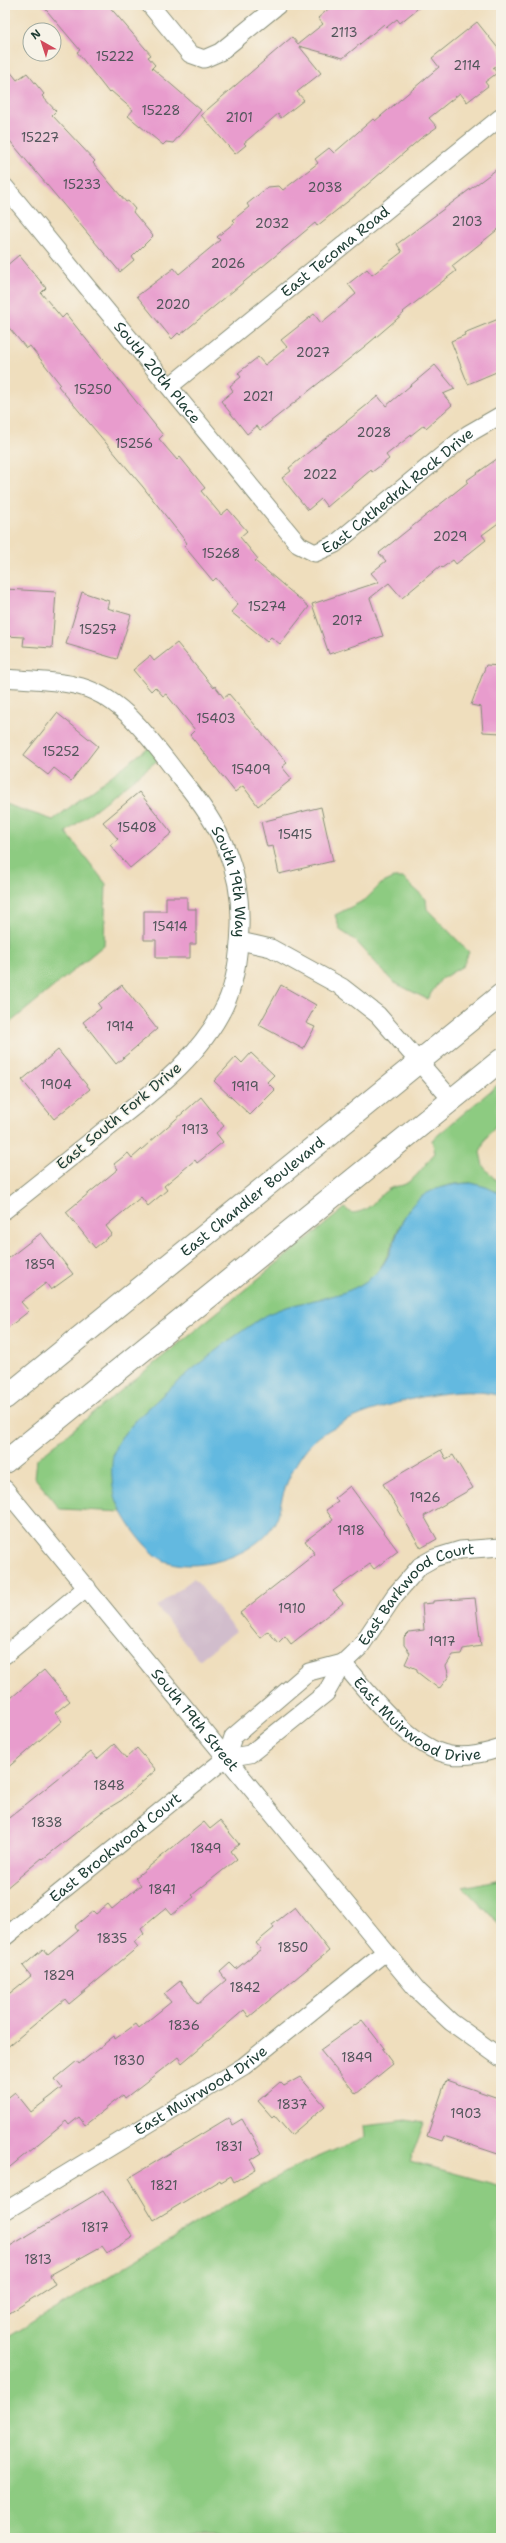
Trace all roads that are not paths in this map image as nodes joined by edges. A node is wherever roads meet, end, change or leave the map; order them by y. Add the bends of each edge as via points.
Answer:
1 (150, 5) edge
2 (278, 5) edge
3 (501, 117) edge
4 (5, 187) edge
5 (170, 386) junction
6 (501, 416) edge
7 (315, 553) joint
8 (5, 678) edge
9 (240, 942) junction
10 (501, 995) edge
11 (501, 1060) edge
12 (418, 1061) junction
13 (451, 1099) junction
14 (5, 1210) edge
15 (5, 1398) edge
16 (5, 1462) edge
17 (5, 1489) edge
18 (501, 1547) edge
19 (87, 1587) junction
20 (5, 1655) edge
21 (343, 1663) junction
22 (501, 1748) edge
23 (226, 1758) junction
24 (5, 1937) edge
25 (385, 1952) junction
26 (501, 2058) edge
27 (5, 2211) edge

1 - 2 street via 190,54 204,59 220,52
3 - 5 street, East Tecoma Road
4 - 5 street, South 20th Place
5 - 7 street, South 20th Place via 299,545
6 - 7 street, East Cathedral Rock Drive via 468,434 335,544
8 - 9 street, South 19th Way via 74,685 100,695 127,713 191,791 224,840 234,867 241,902
9 - 12 street, South 19th Way via 271,948 342,986 378,1015
9 - 14 street, East South Fork Drive via 235,972 225,1005 197,1048 165,1082
10 - 12 main road, East Chandler Boulevard
11 - 13 main road
12 - 13 street, South 19th Way
12 - 15 main road, East Chandler Boulevard
13 - 16 main road
17 - 19 street, South 19th Street
18 - 21 street, East Barkwood Court via 460,1550 434,1558 420,1566 395,1595 360,1647
19 - 20 street
19 - 23 street, South 19th Street
21 - 22 street, East Muirwood Drive via 409,1733 430,1748 450,1755 483,1754
21 - 23 street, East Barkwood Court via 326,1693 250,1754
21 - 23 street, East Barkwood Court via 309,1672 233,1737
23 - 24 street, East Brookwood Court
23 - 25 street, South 19th Street
25 - 26 street, South 19th Street via 418,1991 451,2022
25 - 27 street, East Muirwood Drive via 244,2066

